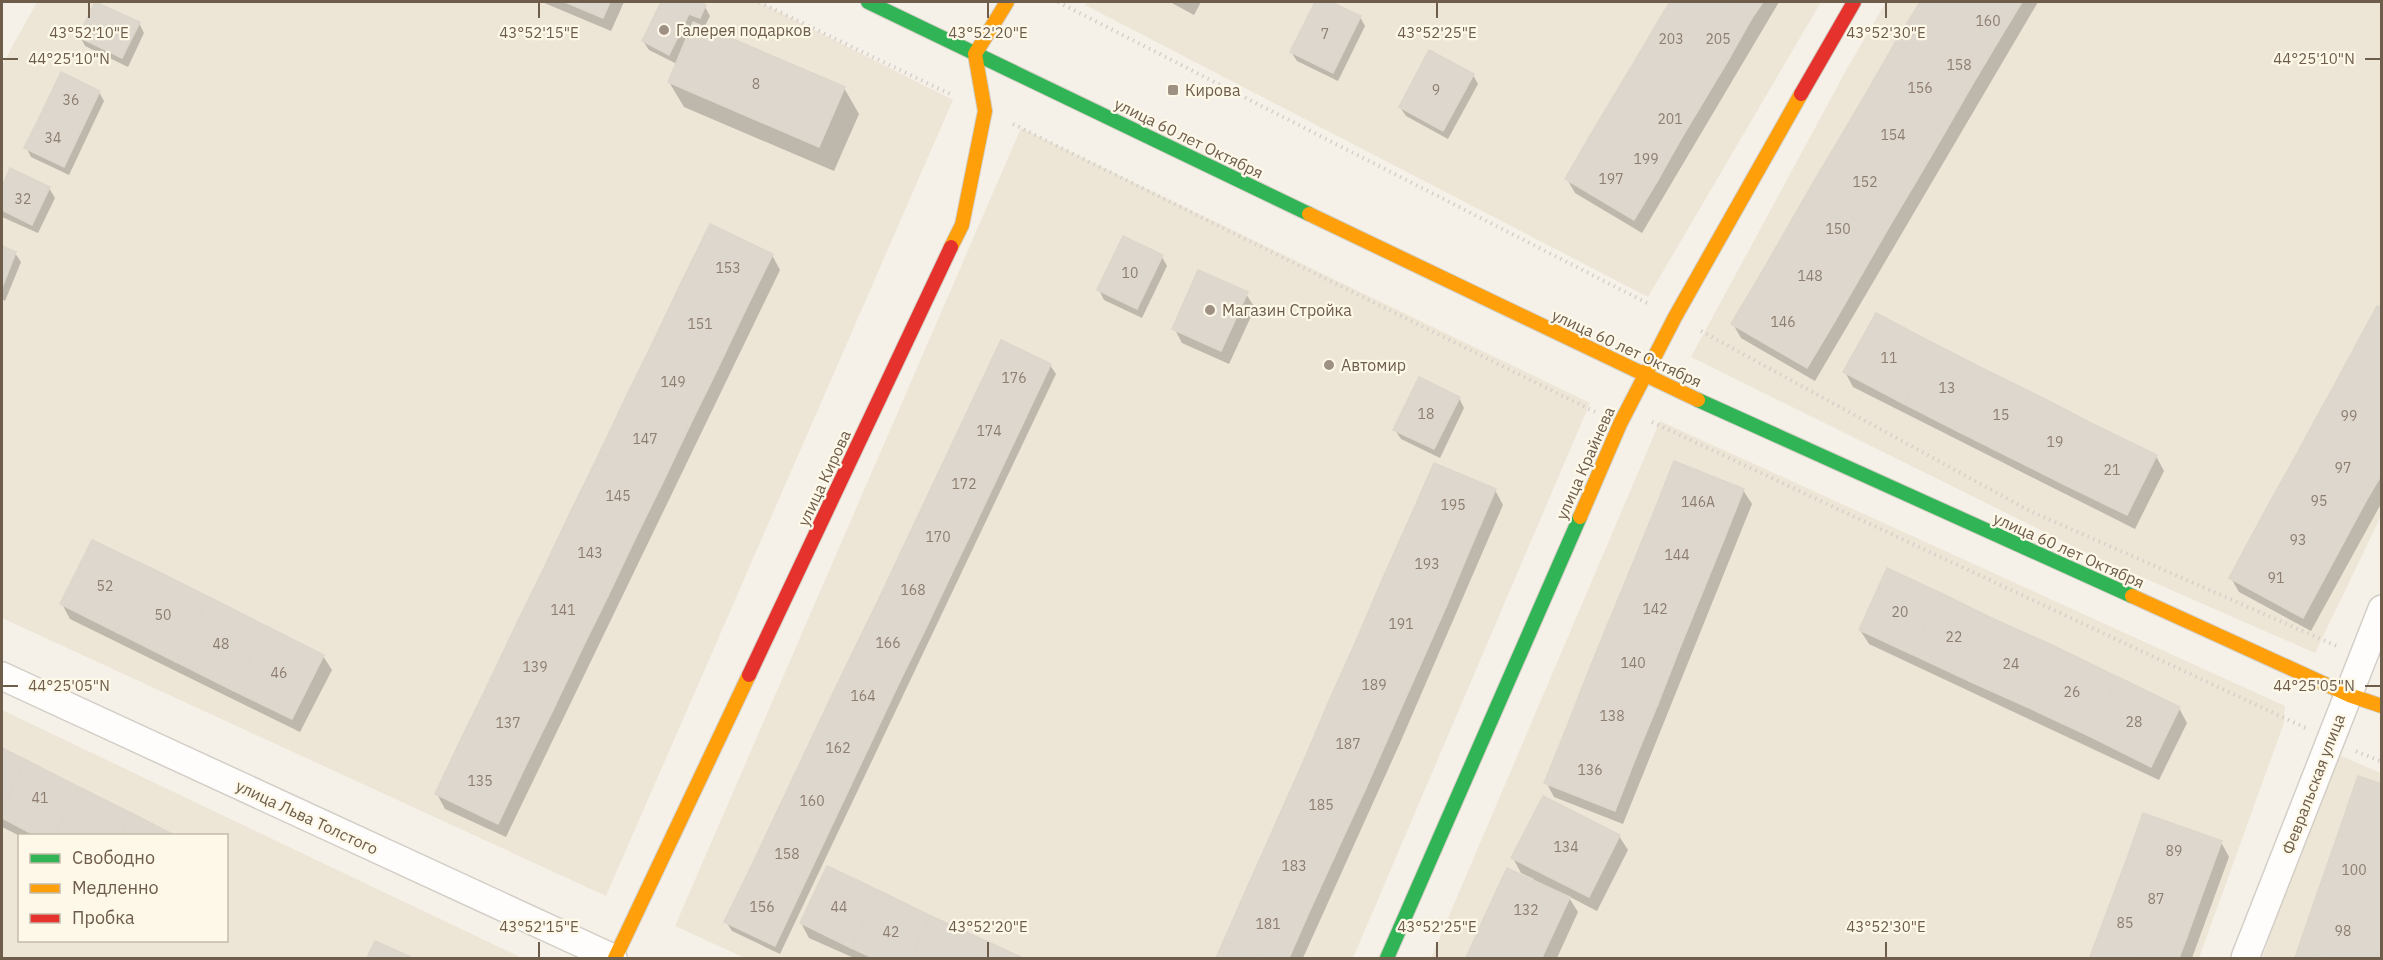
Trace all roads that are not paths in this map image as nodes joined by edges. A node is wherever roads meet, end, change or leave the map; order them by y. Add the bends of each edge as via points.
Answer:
1 (868, 2) edge
2 (1007, 2) edge
3 (1854, 2) edge
4 (975, 54) junction
5 (1644, 375) junction
6 (2382, 609) edge
7 (2, 676) edge
8 (2349, 694) junction
9 (2382, 706) edge
10 (614, 958) edge
11 (1387, 958) edge
12 (2245, 958) edge

1 - 4 street, улица 60 лет Октября
2 - 4 street
3 - 5 street, улица Крайнева
4 - 5 street, улица 60 лет Октября
4 - 10 street, улица Кирова via 985,111 962,225
5 - 8 street, улица 60 лет Октября
5 - 11 street, улица Крайнева
6 - 8 street, Февральская улица
7 - 10 street, улица Льва Толстого
8 - 9 street, улица 60 лет Октября
8 - 12 street, Февральская улица

